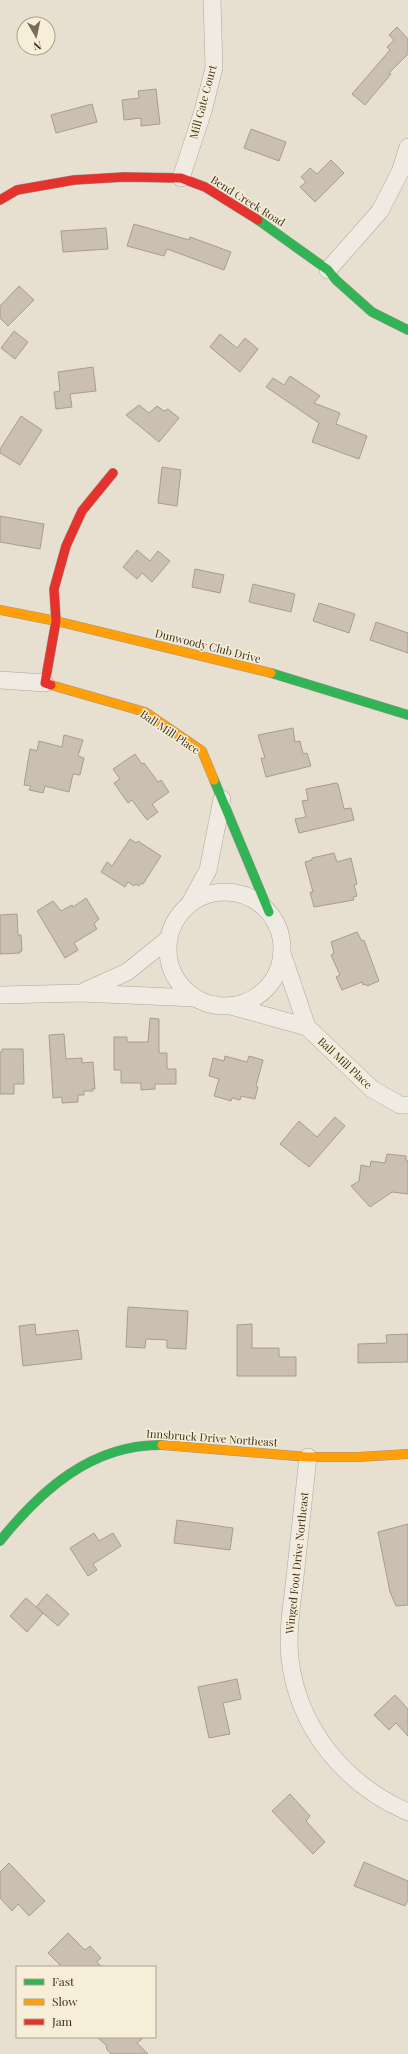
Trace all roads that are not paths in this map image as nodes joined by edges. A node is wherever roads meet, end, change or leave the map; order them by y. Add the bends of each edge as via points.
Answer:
1 (212, 0) edge
2 (408, 147) edge
3 (181, 178) junction
4 (0, 200) edge
5 (328, 270) junction
6 (408, 330) edge
7 (113, 473) dead end
8 (0, 610) edge
9 (56, 621) junction
10 (0, 680) edge
11 (45, 683) junction
12 (408, 715) edge
13 (222, 799) junction
14 (190, 903) junction
15 (269, 912) junction
16 (168, 939) junction
17 (282, 953) junction
18 (81, 993) junction
19 (0, 995) edge
20 (196, 998) junction
21 (231, 1006) junction
22 (307, 1027) junction
23 (408, 1106) edge
24 (408, 1454) edge
25 (308, 1457) junction
26 (0, 1541) edge
27 (408, 1812) edge

1 - 3 street, Mill Gate Court via 214,68
2 - 5 street via 400,172 380,211
3 - 4 street, Bend Creek Road via 124,177 74,180 17,190
3 - 5 street, Bend Creek Road via 205,187 242,210
5 - 6 street, Bend Creek Road via 372,312
7 - 9 street via 82,512 66,546 54,589
8 - 9 street, Dunwoody Club Drive
9 - 11 street
9 - 12 street, Dunwoody Club Drive via 263,671
10 - 11 street, Ball Mill Place
11 - 13 street, Ball Mill Place via 145,712 202,751
13 - 14 street via 208,870
13 - 15 street, Ball Mill Place
14 - 15 street via 210,893 231,892 252,898
14 - 16 street via 176,919
15 - 17 street via 280,931
16 - 18 street via 127,972
16 - 20 street via 172,971 178,982
17 - 21 street via 276,974 262,992 252,999
17 - 22 street, Ball Mill Place
18 - 19 street
18 - 20 street
20 - 21 street
21 - 22 street, Ball Mill Place
22 - 23 street, Ball Mill Place via 372,1090
24 - 25 street, Innsbruck Drive Northeast
25 - 26 street, Innsbruck Drive Northeast via 166,1445 118,1450 86,1463 49,1487 17,1519
25 - 27 street, Winged Foot Drive Northeast via 290,1622 290,1658 295,1686 319,1740 338,1764 373,1794

